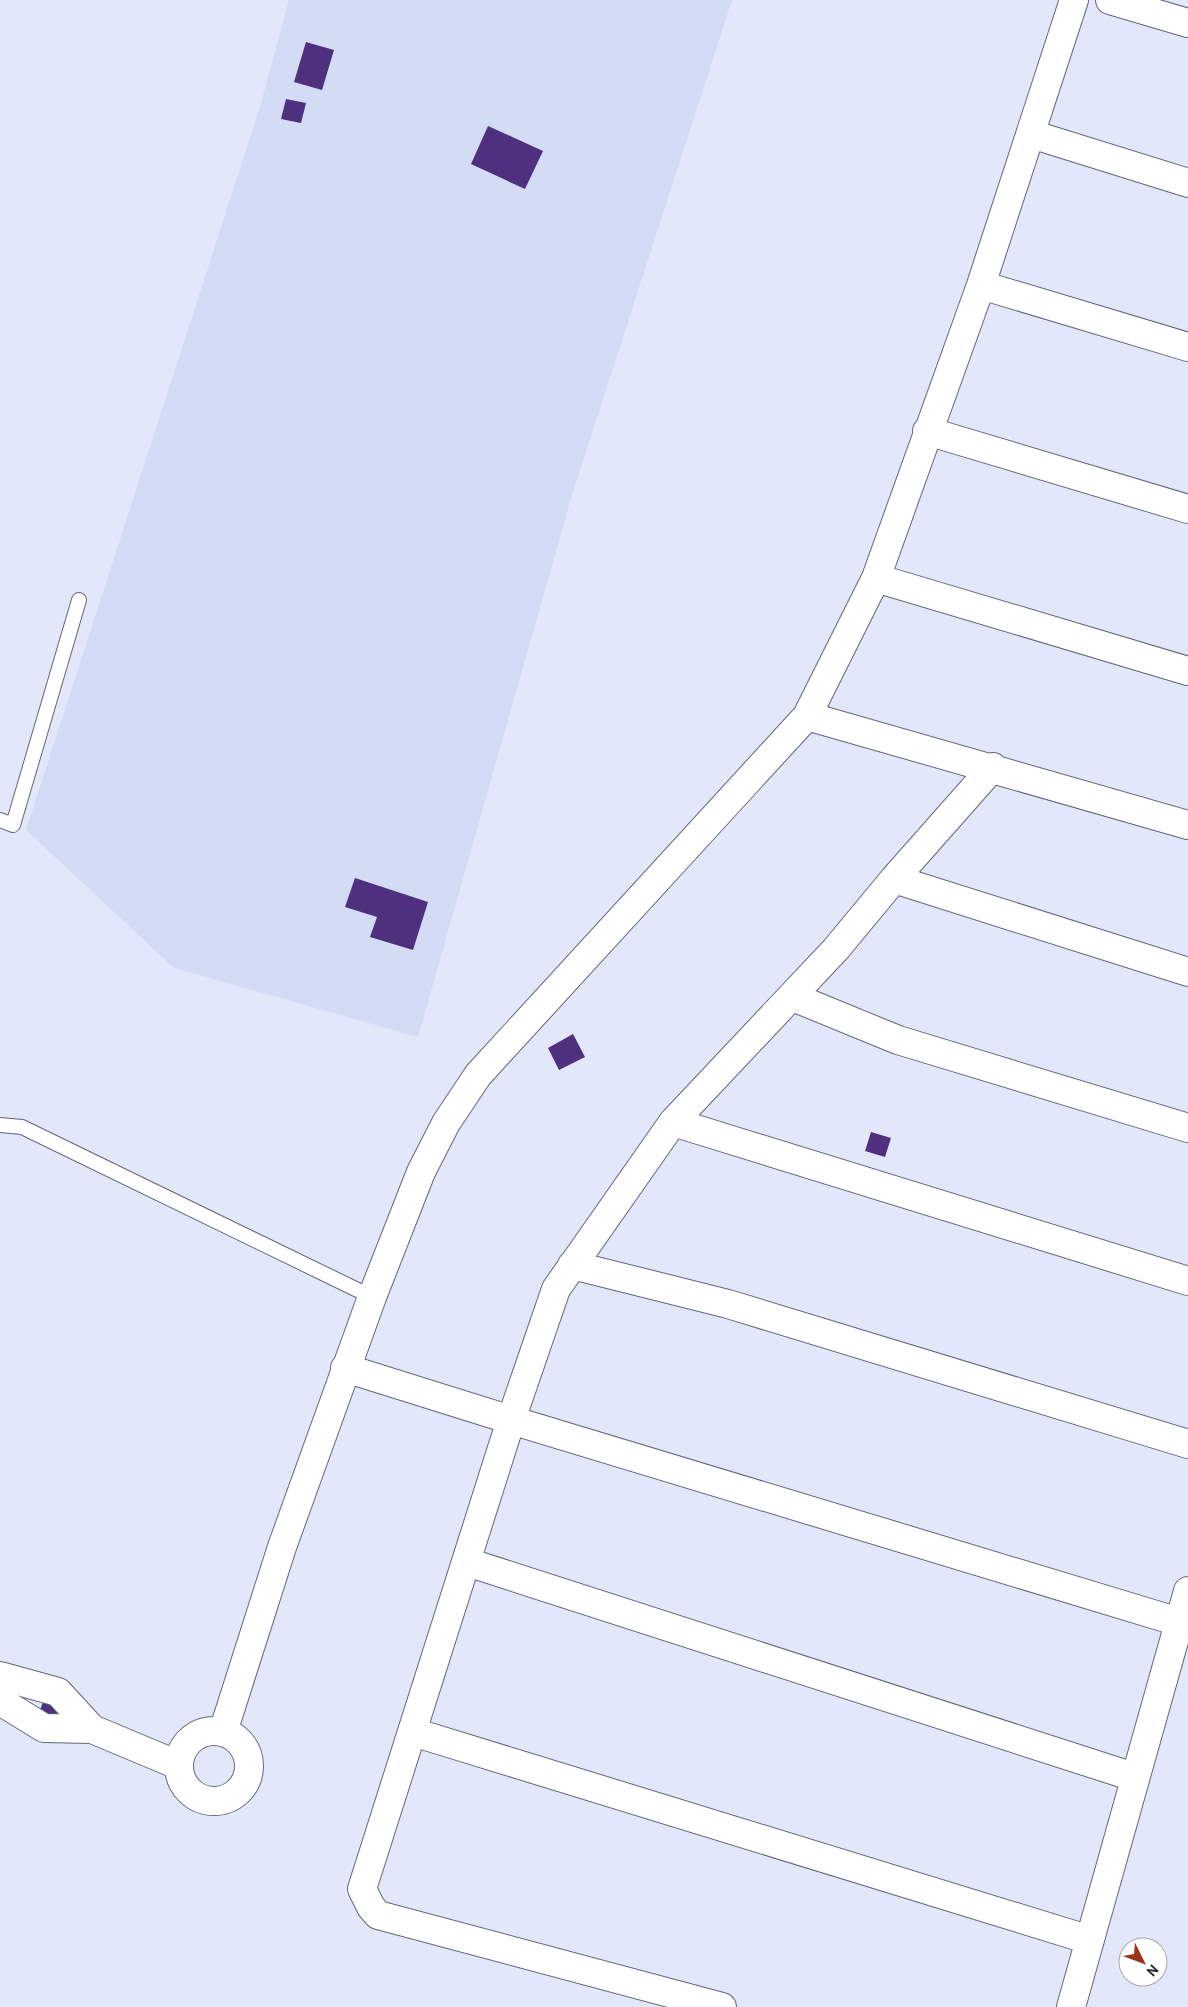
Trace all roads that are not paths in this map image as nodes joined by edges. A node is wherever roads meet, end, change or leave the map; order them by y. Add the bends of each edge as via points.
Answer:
1 (1074, 0) edge
2 (1110, 0) edge
3 (1188, 23) edge
4 (1031, 134) junction
5 (1188, 183) edge
6 (982, 285) junction
7 (1188, 347) edge
8 (928, 431) junction
9 (1188, 509) edge
10 (876, 578) junction
11 (79, 600) dead end
12 (1188, 671) edge
13 (807, 716) junction
14 (993, 767) junction
15 (0, 820) edge
16 (1188, 825) edge
17 (894, 879) junction
18 (1188, 972) edge
19 (793, 997) junction
20 (673, 1122) junction
21 (0, 1125) edge
22 (1188, 1128) edge
23 (572, 1265) junction
24 (1188, 1281) edge
25 (372, 1297) junction
26 (345, 1368) junction
27 (510, 1420) junction
28 (1188, 1444) edge
29 (467, 1562) junction
30 (1188, 1591) edge
31 (1179, 1622) junction
32 (0, 1676) edge
33 (0, 1701) edge
34 (92, 1729) junction
35 (222, 1732) junction
36 (413, 1732) junction
37 (178, 1766) junction
38 (1134, 1777) junction
39 (1090, 1940) junction
40 (722, 2007) edge
41 (1071, 2007) edge

1 - 4 street
2 - 3 street
4 - 5 street
4 - 6 street
6 - 7 street
6 - 8 street
8 - 9 street
8 - 10 street
10 - 12 street
10 - 13 street
11 - 15 lane via 13,824
13 - 14 street
13 - 25 street via 478,1075 446,1123 421,1172
14 - 16 street
14 - 17 street
17 - 18 street
17 - 19 street
19 - 20 street
19 - 22 street via 898,1040
20 - 23 street
20 - 24 street
21 - 25 lane via 22,1126
23 - 27 street via 556,1289
23 - 28 street via 728,1304
25 - 26 street
26 - 27 street
26 - 35 street
27 - 29 street
27 - 31 street
29 - 36 street
29 - 38 street
30 - 31 street
31 - 38 street
32 - 34 street via 58,1692
33 - 34 street via 44,1728
34 - 37 street
35 - 37 street via 210,1730 198,1734 180,1753
35 - 37 street via 242,1744 249,1766 241,1788 232,1796 214,1801 196,1797 186,1789
36 - 39 street
36 - 40 street via 362,1889 378,1915
38 - 39 street
39 - 41 street

